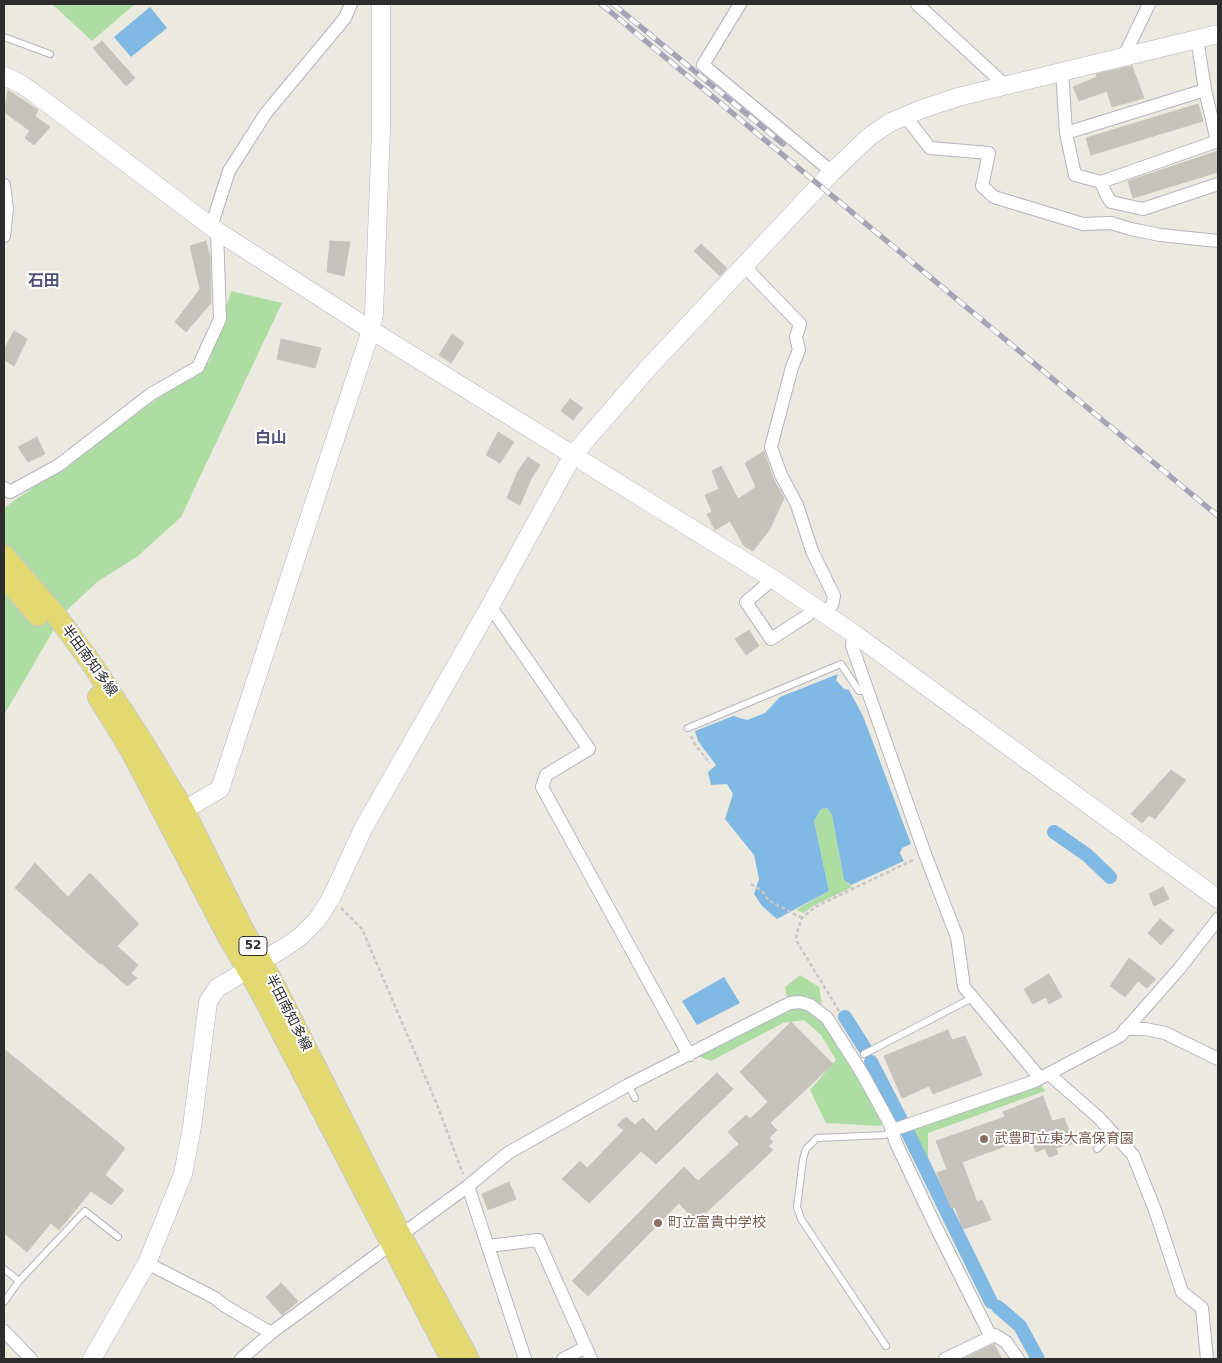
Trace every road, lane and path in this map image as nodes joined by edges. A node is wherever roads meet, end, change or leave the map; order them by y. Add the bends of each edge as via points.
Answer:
1 (351, 4) edge
2 (381, 4) edge
3 (740, 4) edge
4 (918, 4) edge
5 (1149, 4) edge
6 (1218, 34) edge
7 (4, 37) edge
8 (1197, 38) junction
9 (50, 54) dead end
10 (1124, 56) junction
11 (1062, 71) junction
12 (4, 76) edge
13 (1006, 86) junction
14 (1205, 90) junction
15 (905, 116) junction
16 (1066, 133) junction
17 (1218, 141) edge
18 (832, 172) junction
19 (1101, 182) junction
20 (1218, 184) edge
21 (4, 185) edge
22 (214, 229) junction
23 (4, 236) edge
24 (1218, 241) edge
25 (745, 267) junction
26 (371, 330) junction
27 (573, 455) junction
28 (4, 488) edge
29 (4, 555) edge
30 (4, 577) edge
31 (773, 579) junction
32 (490, 606) junction
33 (819, 611) junction
34 (853, 633) junction
35 (868, 689) junction
36 (688, 728) joint
37 (710, 763) dead end
38 (184, 810) junction
39 (925, 854) junction
40 (751, 884) dead end
41 (331, 898) junction
42 (1218, 899) edge
43 (802, 918) junction
44 (1218, 919) edge
45 (255, 965) junction
46 (974, 997) junction
47 (841, 1015) dead end
48 (1125, 1029) junction
49 (864, 1054) dead end
50 (690, 1055) junction
51 (1218, 1059) edge
52 (1045, 1076) junction
53 (628, 1085) junction
54 (635, 1098) dead end
55 (893, 1130) junction
56 (1113, 1134) junction
57 (1097, 1149) dead end
58 (468, 1186) junction
59 (118, 1237) dead end
60 (395, 1240) junction
61 (488, 1246) junction
62 (147, 1263) junction
63 (4, 1269) edge
64 (19, 1281) junction
65 (4, 1302) edge
66 (4, 1332) edge
67 (271, 1332) junction
68 (991, 1337) junction
69 (886, 1346) dead end
70 (589, 1353) edge
71 (31, 1359) edge
72 (92, 1359) edge
73 (241, 1359) edge
74 (451, 1359) edge
75 (469, 1359) edge
76 (525, 1359) edge
77 (563, 1359) edge
78 (945, 1359) edge
79 (1018, 1359) edge
80 (1207, 1359) edge

1 - 22 street via 344,18 266,113 229,171
2 - 26 street via 381,129
3 - 18 street via 703,66
4 - 13 street
5 - 10 street
6 - 8 street
7 - 9 lane
8 - 10 street
8 - 14 street
10 - 11 street
11 - 13 street
11 - 16 street
12 - 22 street via 35,94
13 - 15 street via 958,97
14 - 16 street
14 - 17 street
15 - 18 street via 870,136
15 - 24 street via 930,148 989,153 982,186 994,197 1083,224 1111,223 1160,235
16 - 19 street via 1075,175
17 - 19 street
18 - 25 street
19 - 20 street via 1111,202 1143,209
21 - 23 street via 7,209
22 - 26 street
22 - 28 street via 220,319 198,367 151,394 59,465 10,492
25 - 27 street via 649,368
25 - 33 street via 800,324 796,337 799,350 771,446 781,475 797,505 812,551 834,596 832,605
26 - 27 street
26 - 38 street via 220,789
27 - 31 street
27 - 32 street
29 - 38 main road, 半田南知多線 / 52 via 56,615 90,662
30 - 45 main road, 半田南知多線 / 52 via 57,638 106,709 228,937
31 - 33 street
31 - 33 street via 746,602 771,639
32 - 41 street via 364,827
32 - 50 street via 589,749 546,775 542,787
33 - 34 street
34 - 35 street via 852,646
34 - 42 street
35 - 36 lane via 859,691 841,664
35 - 39 street
36 - 37 path via 696,746
38 - 45 main road, 半田南知多線 / 52 via 243,929
39 - 43 path via 816,907
39 - 46 street via 957,937 964,987
40 - 43 path via 768,900
41 - 45 street via 317,920 301,936
41 - 58 path via 362,929
43 - 47 path via 796,940
44 - 48 street
45 - 60 main road, 半田南知多線 / 52
45 - 62 street via 217,988 208,1002 183,1174
46 - 49 lane
46 - 52 street
48 - 51 street via 1165,1033
48 - 52 street via 1120,1036
50 - 53 street
50 - 55 street via 790,1003 810,1005 834,1028
52 - 55 street
52 - 56 street via 1099,1118
53 - 54 lane
53 - 58 street via 508,1153
55 - 68 street via 931,1217
55 - 69 lane via 884,1135 817,1138 806,1149 803,1159 797,1208
56 - 57 lane
56 - 80 street via 1133,1155 1182,1292 1202,1308
58 - 60 street
58 - 61 street
59 - 64 lane via 85,1211
60 - 67 street
60 - 74 main road, 半田南知多線 / 52
60 - 75 main road, 半田南知多線 / 52
61 - 70 street via 538,1240
61 - 76 street
62 - 67 street
62 - 72 street
63 - 64 lane
64 - 65 lane
66 - 71 street
67 - 73 street
68 - 78 street
68 - 79 street via 996,1335 1006,1342
70 - 77 street

